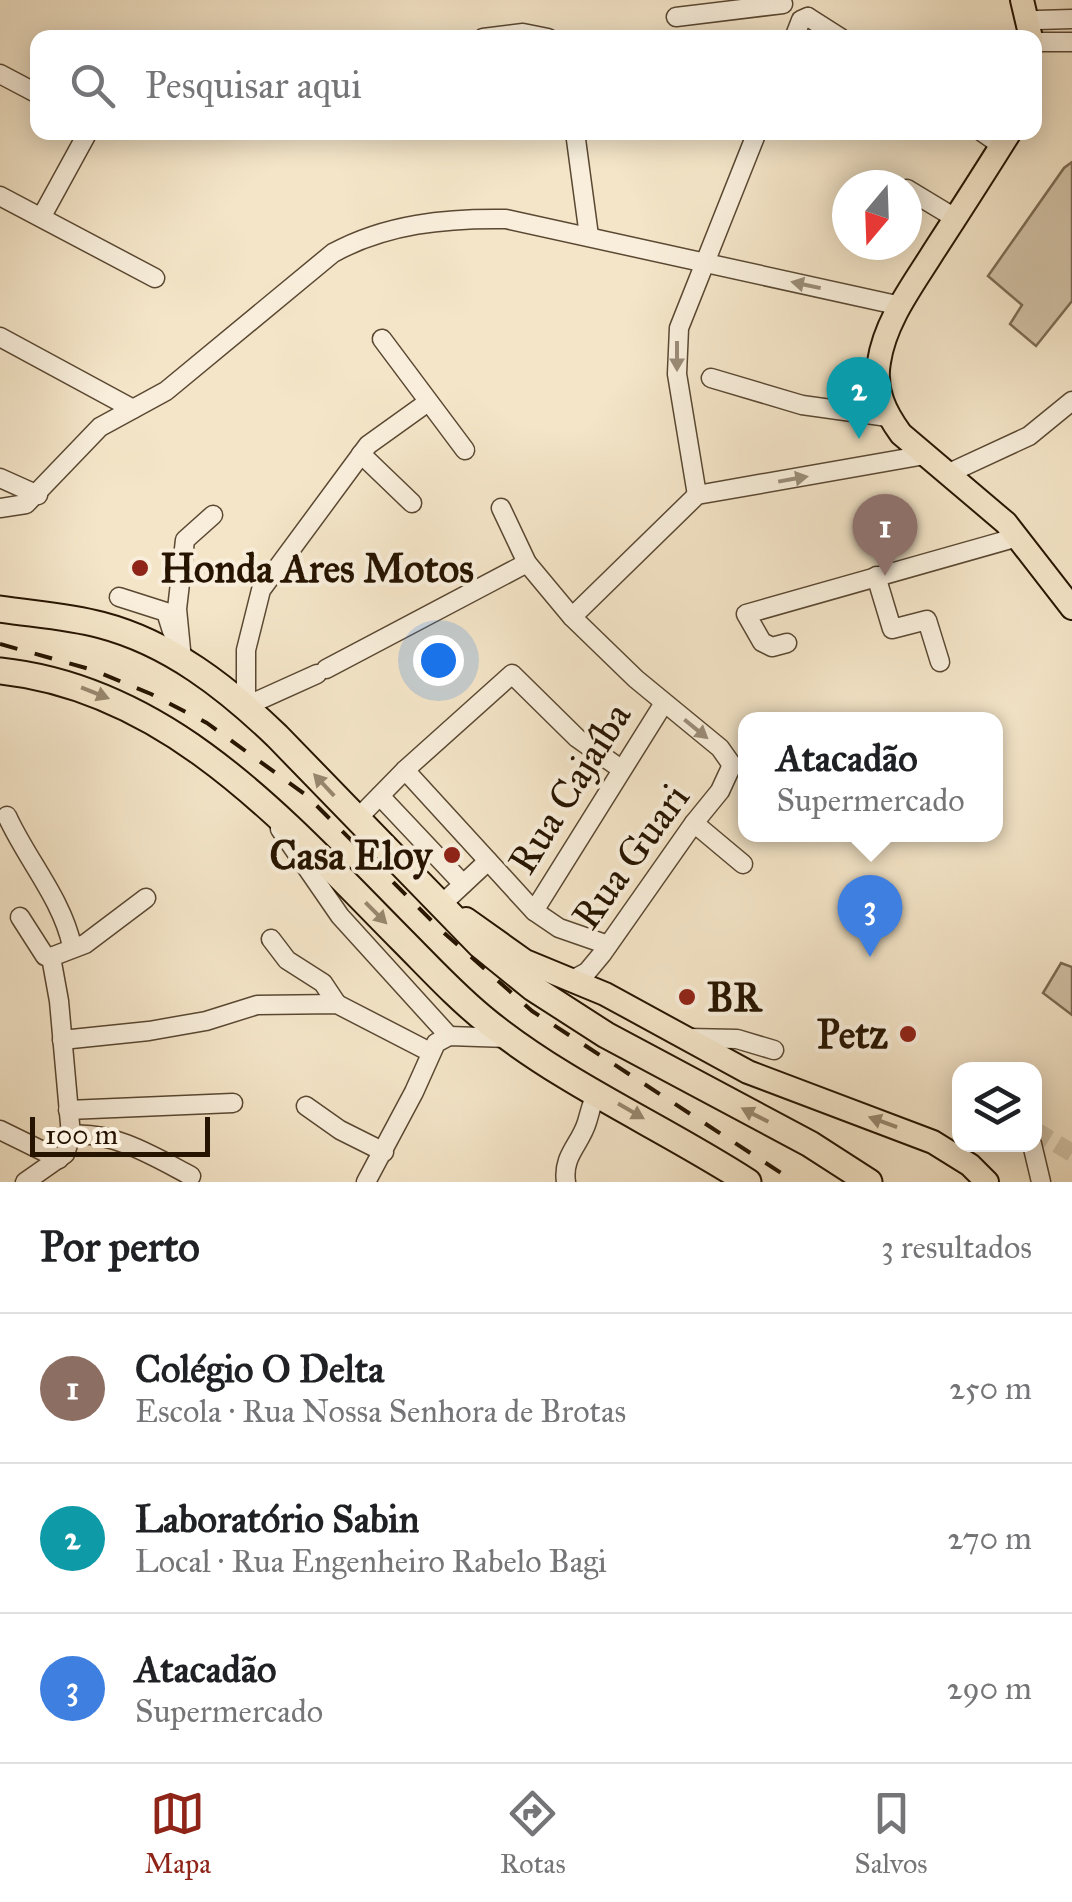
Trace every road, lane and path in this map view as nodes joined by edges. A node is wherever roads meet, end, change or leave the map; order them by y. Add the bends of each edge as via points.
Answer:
1 (1022, 0) edge
2 (785, 2) edge
3 (806, 12) edge
4 (1065, 12) edge
5 (676, 17) dead end
6 (830, 30) edge
7 (1030, 30) edge
8 (1038, 30) edge
9 (1042, 37) edge
10 (1072, 42) edge
11 (0, 74) edge
12 (30, 90) edge
13 (84, 140) edge
14 (576, 140) edge
15 (754, 140) edge
16 (1005, 140) edge
17 (0, 196) edge
18 (922, 198) edge
19 (42, 216) junction
20 (955, 218) junction
21 (590, 236) junction
22 (704, 263) junction
23 (155, 278) dead end
24 (901, 306) junction
25 (0, 337) edge
26 (382, 339) dead end
27 (711, 378) dead end
28 (1072, 401) edge
29 (428, 402) junction
30 (133, 409) junction
31 (888, 417) junction
32 (465, 450) dead end
33 (361, 454) junction
34 (925, 455) junction
35 (947, 474) junction
36 (0, 478) edge
37 (38, 494) junction
38 (697, 495) junction
39 (412, 503) dead end
40 (0, 508) edge
41 (502, 508) dead end
42 (213, 515) dead end
43 (1018, 537) junction
44 (526, 563) junction
45 (876, 576) junction
46 (119, 597) dead end
47 (1072, 608) edge
48 (0, 609) edge
49 (572, 617) junction
50 (787, 642) dead end
51 (246, 650) junction
52 (182, 660) junction
53 (940, 662) dead end
54 (0, 671) edge
55 (26, 674) junction
56 (0, 679) edge
57 (212, 680) junction
58 (664, 703) junction
59 (246, 706) junction
60 (621, 769) junction
61 (405, 770) junction
62 (380, 796) junction
63 (260, 800) junction
64 (7, 816) dead end
65 (357, 820) junction
66 (694, 823) junction
67 (488, 861) junction
68 (742, 864) dead end
69 (462, 884) junction
70 (146, 898) dead end
71 (442, 904) junction
72 (534, 910) junction
73 (20, 918) dead end
74 (271, 940) dead end
75 (608, 945) junction
76 (72, 946) junction
77 (51, 957) junction
78 (574, 979) junction
79 (337, 1004) junction
80 (449, 1036) junction
81 (509, 1038) junction
82 (688, 1038) junction
83 (62, 1040) junction
84 (774, 1050) dead end
85 (430, 1052) junction
86 (597, 1092) junction
87 (232, 1103) dead end
88 (306, 1106) dead end
89 (68, 1110) junction
90 (0, 1130) edge
91 (71, 1135) junction
92 (384, 1152) junction
93 (1036, 1152) edge
94 (59, 1159) junction
95 (191, 1176) dead end
96 (31, 1180) edge
97 (366, 1182) edge
98 (566, 1182) edge
99 (748, 1182) edge
100 (869, 1182) edge
101 (990, 1182) edge
102 (1041, 1182) edge

1 - 7 main road
2 - 3 street
2 - 5 street
3 - 6 street
4 - 8 street
9 - 10 street
11 - 12 street
13 - 19 street
14 - 21 street
15 - 22 street
16 - 20 main road
17 - 19 street
18 - 20 street
19 - 23 street
20 - 24 main road
21 - 22 street
21 - 30 street via 477,218 362,239 311,270 166,392
24 -> 22 street
22 -> 38 street via 683,314 676,357
24 - 31 main road via 878,364
25 - 30 street
26 - 29 street
27 - 31 street via 802,404
28 - 35 street via 1030,436
29 - 32 street
29 - 33 street
30 - 37 street via 86,439
31 - 34 main road
33 - 39 street
33 - 51 street via 261,590
34 - 35 main road
38 -> 34 street
35 - 43 main road
36 - 37 street
37 - 40 street via 26,504
38 - 49 street
41 - 44 street
42 - 52 street via 185,540 177,609
43 - 45 street
43 - 47 main road
44 - 49 street
44 - 59 street
45 - 50 street via 746,614 762,642
45 - 53 street via 892,629 927,620
46 - 52 street via 166,612
48 - 52 highway via 118,630
49 - 58 street
51 - 57 street
51 - 59 street
52 - 57 highway
54 - 55 highway
55 - 56 street
55 -> 63 highway via 80,687 140,714
57 - 59 highway
58 - 60 street, Rua Cajaíba
58 -> 66 street, Rua Guari via 732,765
65 -> 59 highway
60 - 61 street via 566,728 512,674
60 - 72 street, Rua Cajaíba
61 - 62 street
61 - 67 street
62 - 65 street
62 - 69 street
63 - 80 street via 340,916
63 -> 81 highway
64 - 76 street
65 - 71 highway
66 - 68 street
66 - 75 street, Rua Guari
67 - 69 street
67 - 72 street
69 - 71 street
70 - 76 street via 85,944
71 - 78 main road via 525,961
100 -> 71 highway via 533,988
72 - 75 street via 559,928
73 - 77 street
74 - 79 street via 287,960 323,983
75 - 78 street, Rua Guari
76 - 77 street
77 - 83 street
78 - 82 main road
79 - 83 street via 257,1005 149,1032
79 - 85 street
80 - 81 street
80 - 85 street
81 - 86 highway
82 - 84 street via 738,1038
101 -> 82 main road via 933,1142 778,1086
83 - 89 street
85 - 92 street
86 - 98 street via 566,1160
86 -> 99 highway
87 - 89 street
88 - 92 street
89 - 91 street
90 - 94 street
91 - 94 street
91 - 95 street via 114,1140
92 - 97 street
93 - 102 street
94 - 96 street

